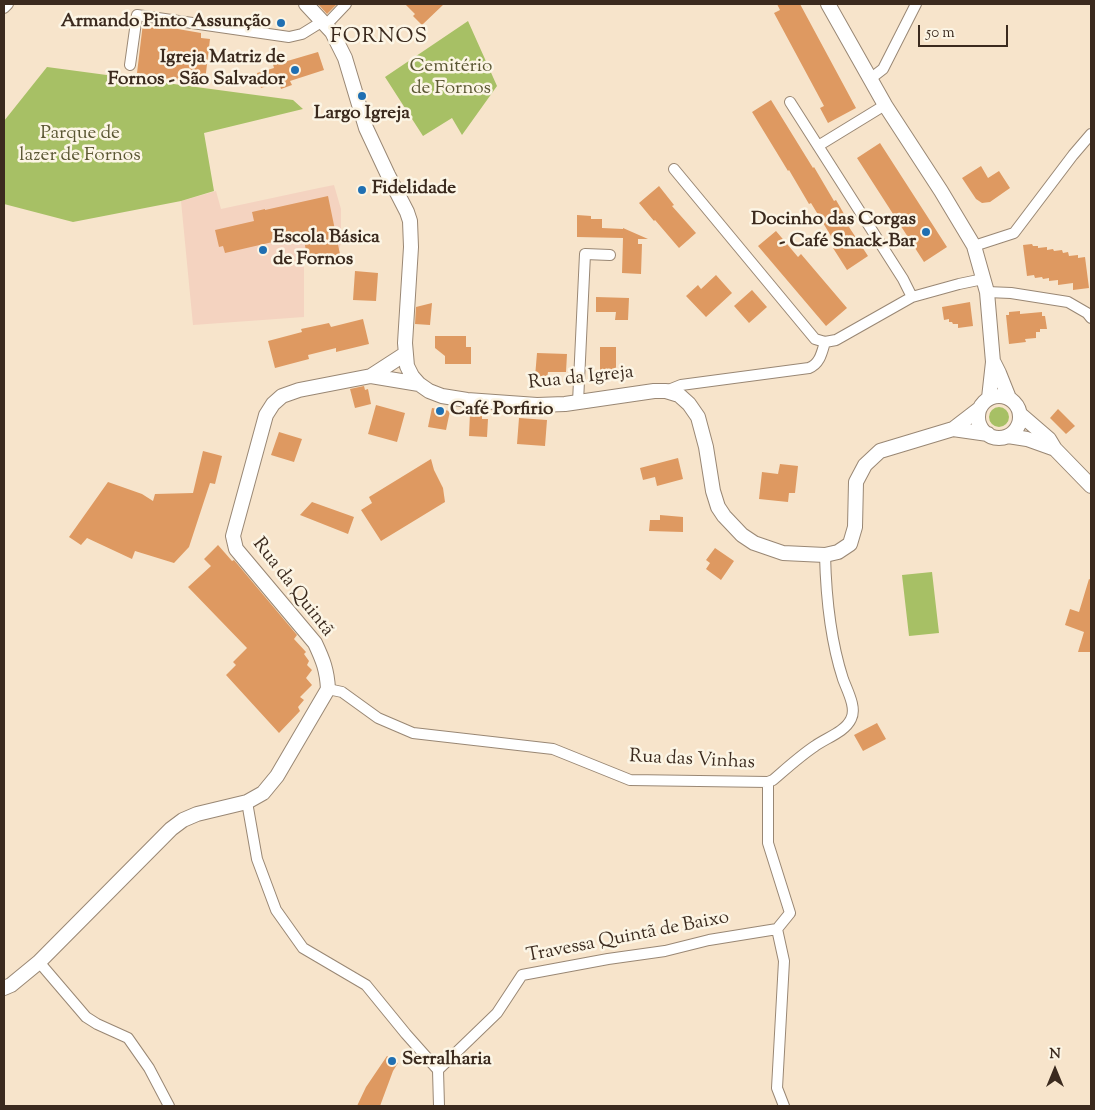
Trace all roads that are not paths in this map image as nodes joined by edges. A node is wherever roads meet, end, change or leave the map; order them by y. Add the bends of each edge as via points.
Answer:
1 (8, 4) edge
2 (306, 4) edge
3 (346, 4) edge
4 (828, 4) edge
5 (916, 4) edge
6 (4, 8) edge
7 (325, 23) junction
8 (130, 65) dead end
9 (870, 79) junction
10 (790, 102) dead end
11 (885, 105) junction
12 (1091, 134) edge
13 (818, 146) junction
14 (674, 169) dead end
15 (974, 246) junction
16 (610, 255) dead end
17 (985, 286) junction
18 (912, 297) junction
19 (1091, 318) edge
20 (826, 342) junction
21 (405, 354) junction
22 (994, 362) junction
23 (372, 376) junction
24 (419, 384) junction
25 (666, 391) junction
26 (1009, 398) junction
27 (578, 402) junction
28 (984, 404) junction
29 (1020, 414) junction
30 (953, 429) junction
31 (988, 434) junction
32 (1008, 436) junction
33 (1055, 449) junction
34 (1091, 486) edge
35 (825, 555) junction
36 (328, 688) junction
37 (768, 782) junction
38 (247, 802) junction
39 (777, 929) junction
40 (39, 962) junction
41 (4, 988) edge
42 (438, 1070) junction
43 (169, 1106) edge
44 (439, 1106) edge
45 (784, 1106) edge

1 - 6 street
2 - 7 main road
3 - 7 street
4 - 9 main road
5 - 9 street via 883,69
7 - 8 street via 289,37 137,14
7 - 21 main road via 345,58 366,128 410,221
9 - 11 main road
10 - 13 street
11 - 13 street
11 - 15 main road
12 - 15 street via 1014,233
13 - 18 street
14 - 20 street via 815,339
15 - 17 main road
16 - 27 street via 585,254
17 - 18 street via 959,284
17 - 19 street via 1068,302
17 - 22 main road
18 - 20 street via 836,340
20 - 25 street via 819,360 809,368 681,385
21 - 23 main road, Rua da Quintã
21 - 24 main road via 407,366
22 - 26 main road
22 - 28 main road
23 - 24 main road, Rua da Quintã
23 - 36 main road, Rua da Quintã via 299,390 282,396 273,404 266,415 233,536 236,549 315,643 323,659
24 - 27 main road, Rua da Igreja via 442,396 467,400 538,404
25 - 27 main road, Rua da Igreja
25 - 35 main road via 679,395 698,417 713,491 718,507 731,524 742,535 766,548 783,553
26 - 28 main road via 996,396
26 - 29 main road
28 - 30 main road
28 - 31 main road via 978,416 982,429
29 - 32 main road via 1018,427
29 - 33 main road via 1049,439
30 - 31 main road
30 - 35 main road via 880,452 865,466 856,482 855,527 850,544
31 - 32 main road
32 - 33 main road via 1021,437
33 - 34 main road
35 - 37 street, Rua das Vinhas via 831,635 854,709 852,719
36 - 37 street, Rua das Vinhas via 342,692 378,718 413,733 554,749 630,780
36 - 38 main road via 277,776 263,793
37 - 39 street via 768,844 790,913
38 - 40 main road via 197,814 171,829
38 - 42 street via 257,859 276,910 303,948 366,985
39 - 42 street, Travessa Quintã de Baixo via 522,975 497,1013
39 - 45 street via 784,961 777,1088
40 - 41 main road
40 - 43 street via 86,1017 128,1038
42 - 44 street

